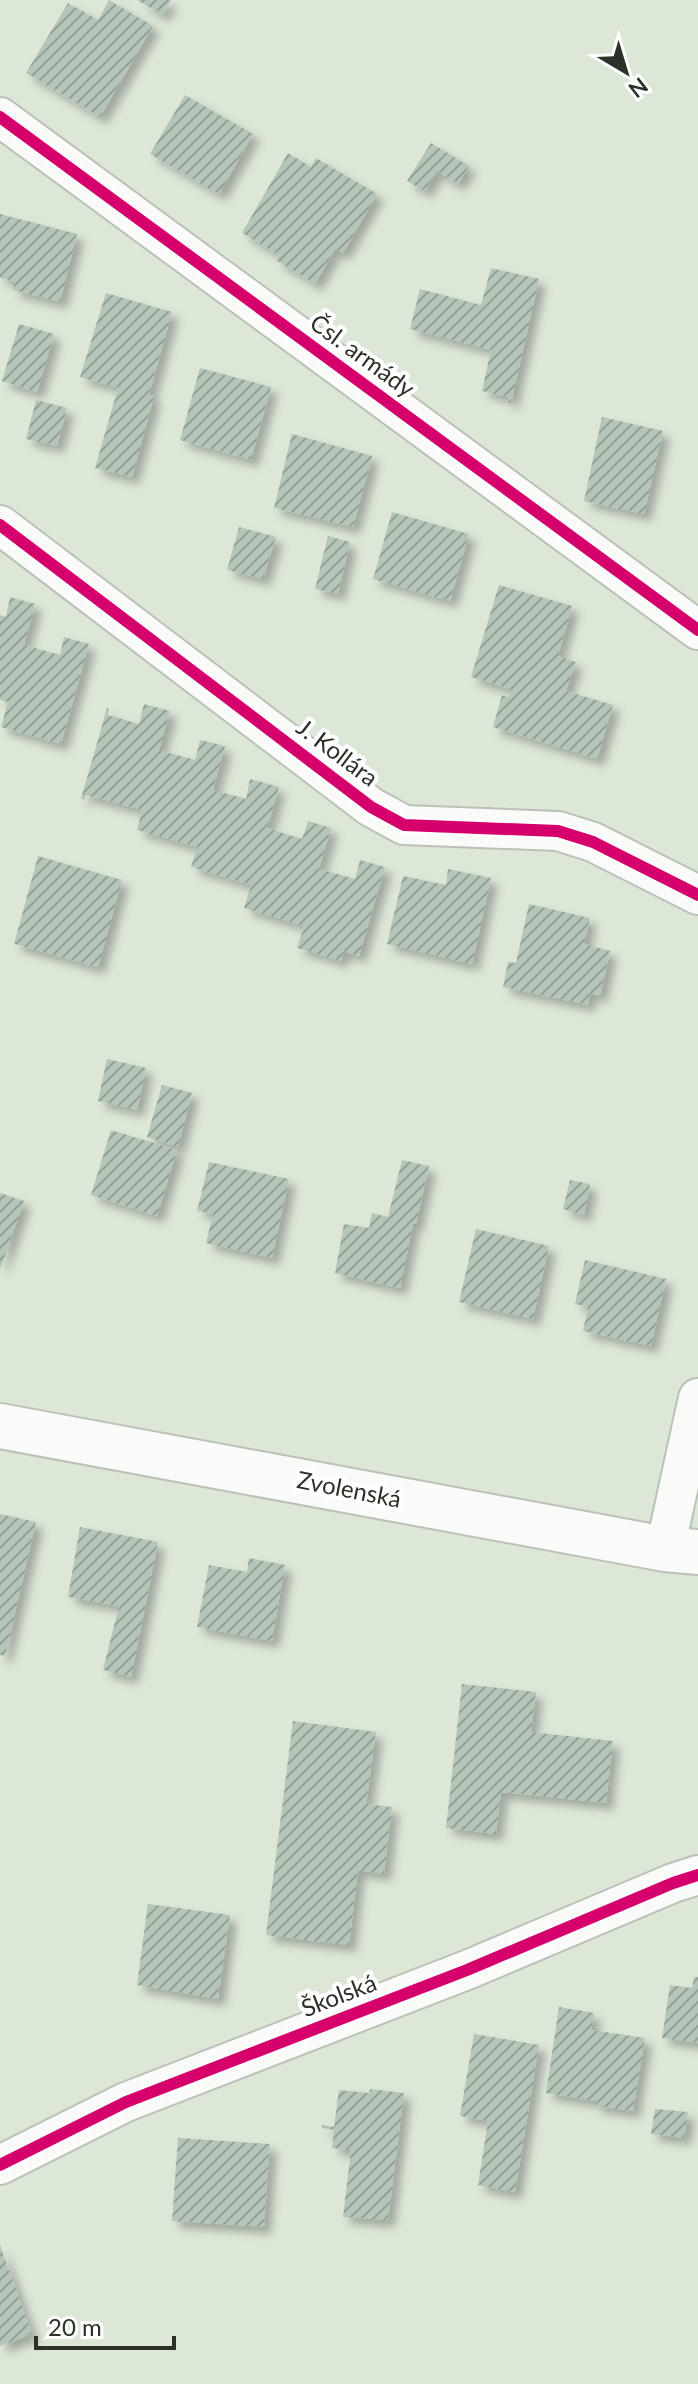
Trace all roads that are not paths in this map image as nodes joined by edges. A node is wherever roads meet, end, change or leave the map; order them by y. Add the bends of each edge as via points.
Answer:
1 (0, 117) edge
2 (0, 525) edge
3 (698, 630) edge
4 (698, 895) edge
5 (698, 1398) edge
6 (0, 1426) edge
7 (681, 1550) edge
8 (698, 1875) edge
9 (0, 2165) edge

1 - 3 street, Čsl. armády
2 - 4 street, J. Kollára via 371,807 404,825 558,831 593,842
5 - 7 street
6 - 7 street, Zvolenská
8 - 9 street, Školská via 126,2102

